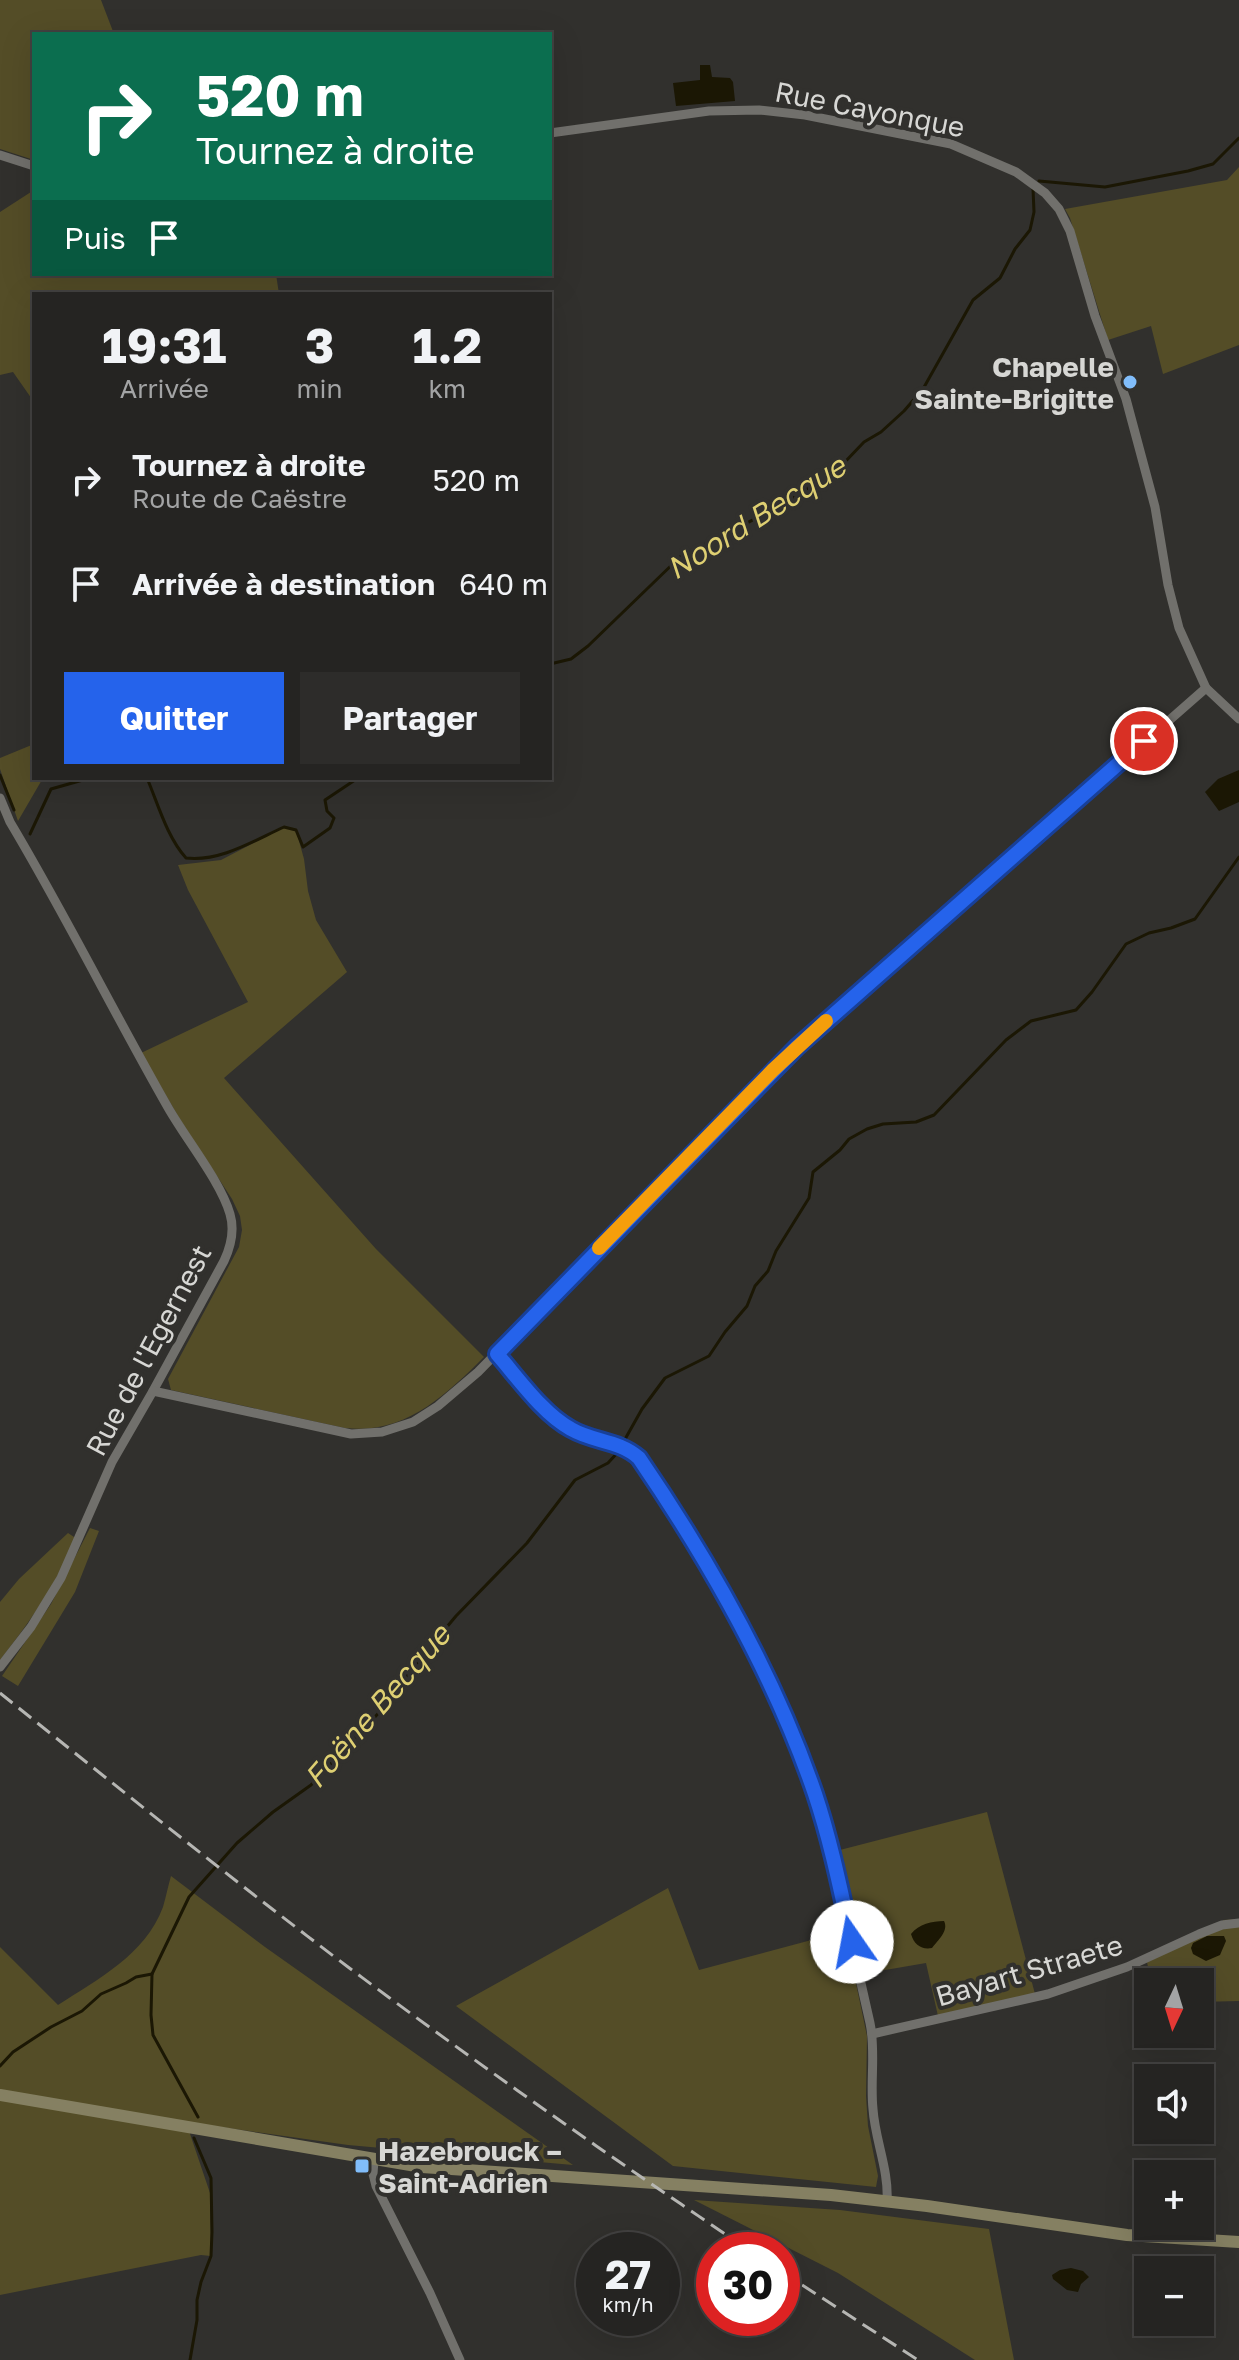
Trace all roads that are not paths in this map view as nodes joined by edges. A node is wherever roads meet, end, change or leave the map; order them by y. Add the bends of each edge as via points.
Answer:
1 (552, 133) edge
2 (0, 155) edge
3 (32, 165) edge
4 (1206, 688) junction
5 (1239, 719) edge
6 (0, 798) edge
7 (497, 1354) junction
8 (153, 1391) junction
9 (0, 1667) edge
10 (1239, 1923) edge
11 (872, 2034) junction
12 (0, 2095) edge
13 (374, 2160) junction
14 (887, 2201) junction
15 (1239, 2242) edge
16 (460, 2360) edge

1 - 4 street, Rue Cayonque via 709,111 781,112 944,142 980,155 1045,193 1073,239 1126,399 1157,517 1174,611
2 - 3 street
4 - 5 street
4 - 7 street via 808,1037
6 - 8 street, Rue de l'Egernest via 231,1216 227,1254
7 - 8 street via 426,1415 374,1434 334,1431
7 - 11 street via 563,1424 622,1446 639,1458 723,1591 814,1793
8 - 9 street, Rue de l'Egernest via 112,1462 61,1578
10 - 11 street, Bayart Straete via 1207,1930 1127,1967 1048,1994
11 - 14 street via 872,2107
12 - 13 main road
13 - 14 main road via 483,2173
13 - 16 street via 378,2191
14 - 15 main road via 1127,2235

